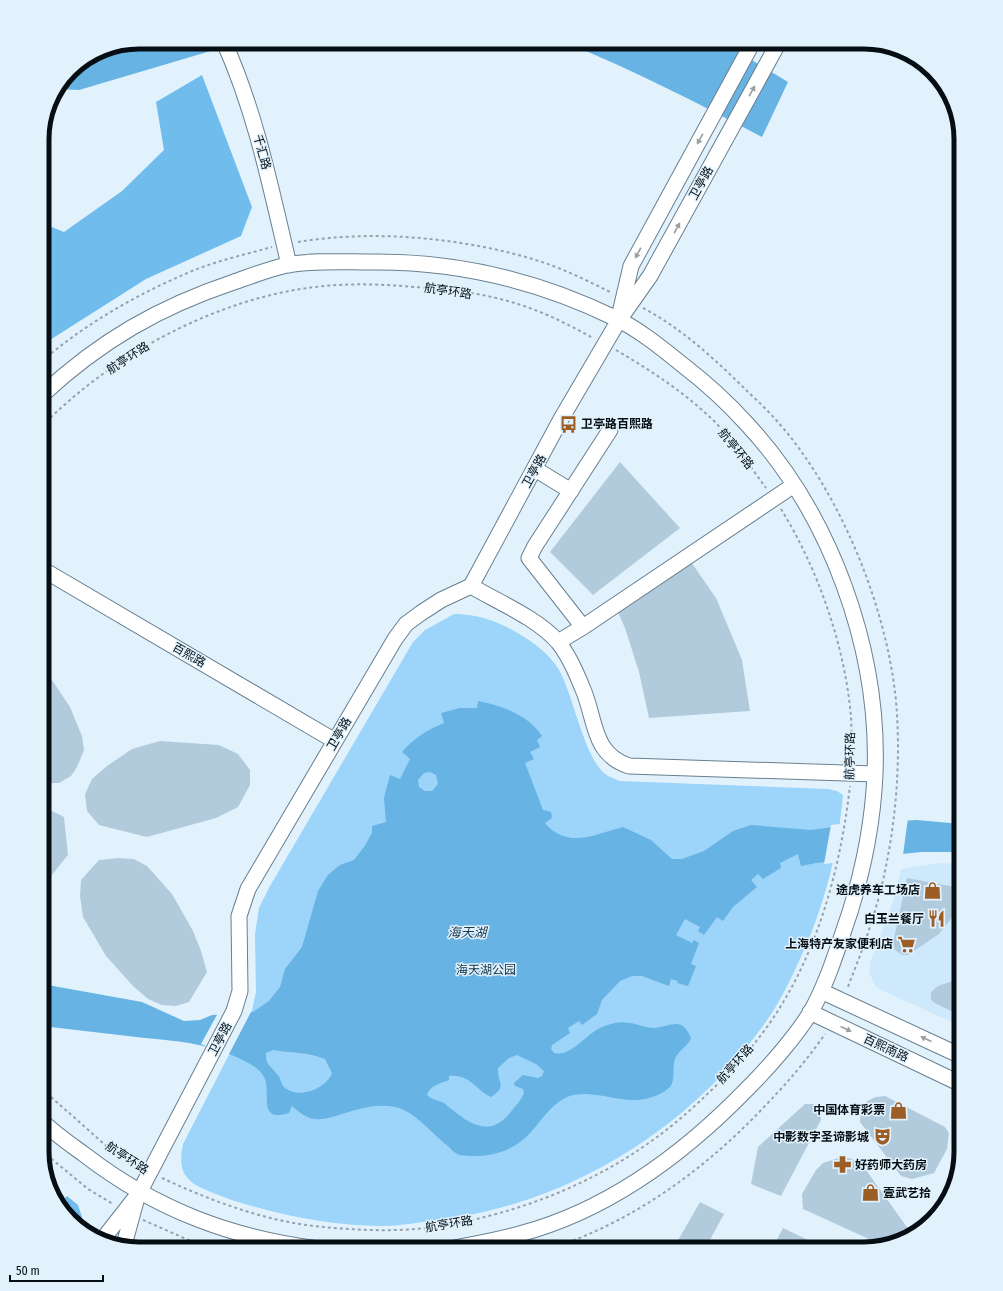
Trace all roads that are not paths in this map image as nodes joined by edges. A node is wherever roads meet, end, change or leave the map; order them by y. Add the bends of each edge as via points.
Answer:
1 (227, 49) edge
2 (750, 49) edge
3 (775, 49) edge
4 (289, 265) junction
5 (627, 301) junction
6 (619, 320) junction
7 (49, 389) edge
8 (610, 430) dead end
9 (535, 469) junction
10 (794, 485) junction
11 (571, 491) junction
12 (49, 573) edge
13 (471, 586) junction
14 (583, 628) junction
15 (558, 642) junction
16 (336, 741) junction
17 (875, 774) junction
18 (821, 991) junction
19 (810, 1012) junction
20 (954, 1053) edge
21 (954, 1081) edge
22 (49, 1126) edge
23 (139, 1192) junction
24 (106, 1235) edge
25 (125, 1241) edge
26 (274, 1242) edge
27 (481, 1242) edge

1 - 4 street, 千汇路 via 262,147
2 -> 5 street, 卫亭路 via 631,266
5 -> 3 street, 卫亭路 via 650,276
4 - 6 street, 航亭环路 via 387,262 466,268 546,290
4 - 7 street, 航亭环路 via 198,294 135,324 96,350
5 - 6 street, 卫亭路
6 - 9 street, 卫亭路
6 - 10 street, 航亭环路 via 674,358 727,403 752,430
8 - 11 street
9 - 11 street
9 - 13 street, 卫亭路
10 - 14 street
10 - 17 street, 航亭环路 via 813,518 848,594 862,643 871,688
11 - 14 street via 529,558
12 - 16 street, 百熙路
13 - 15 street via 518,612
13 - 16 street, 卫亭路 via 441,600 406,624
14 - 15 street
15 - 17 street via 583,689 599,739 610,757 620,763 629,766
16 - 23 street, 卫亭路 via 248,889 242,903 238,927 240,991 234,1011
17 - 18 street, 航亭环路 via 863,870 838,950
18 - 19 street, 航亭环路
20 -> 18 street, 百熙南路
19 -> 21 street, 百熙南路
19 - 27 street, 航亭环路 via 763,1072 721,1117 681,1151 642,1179 561,1220 526,1232
22 - 23 street, 航亭环路 via 97,1164
23 - 24 street
23 - 25 street
23 - 26 street, 航亭环路 via 193,1219

